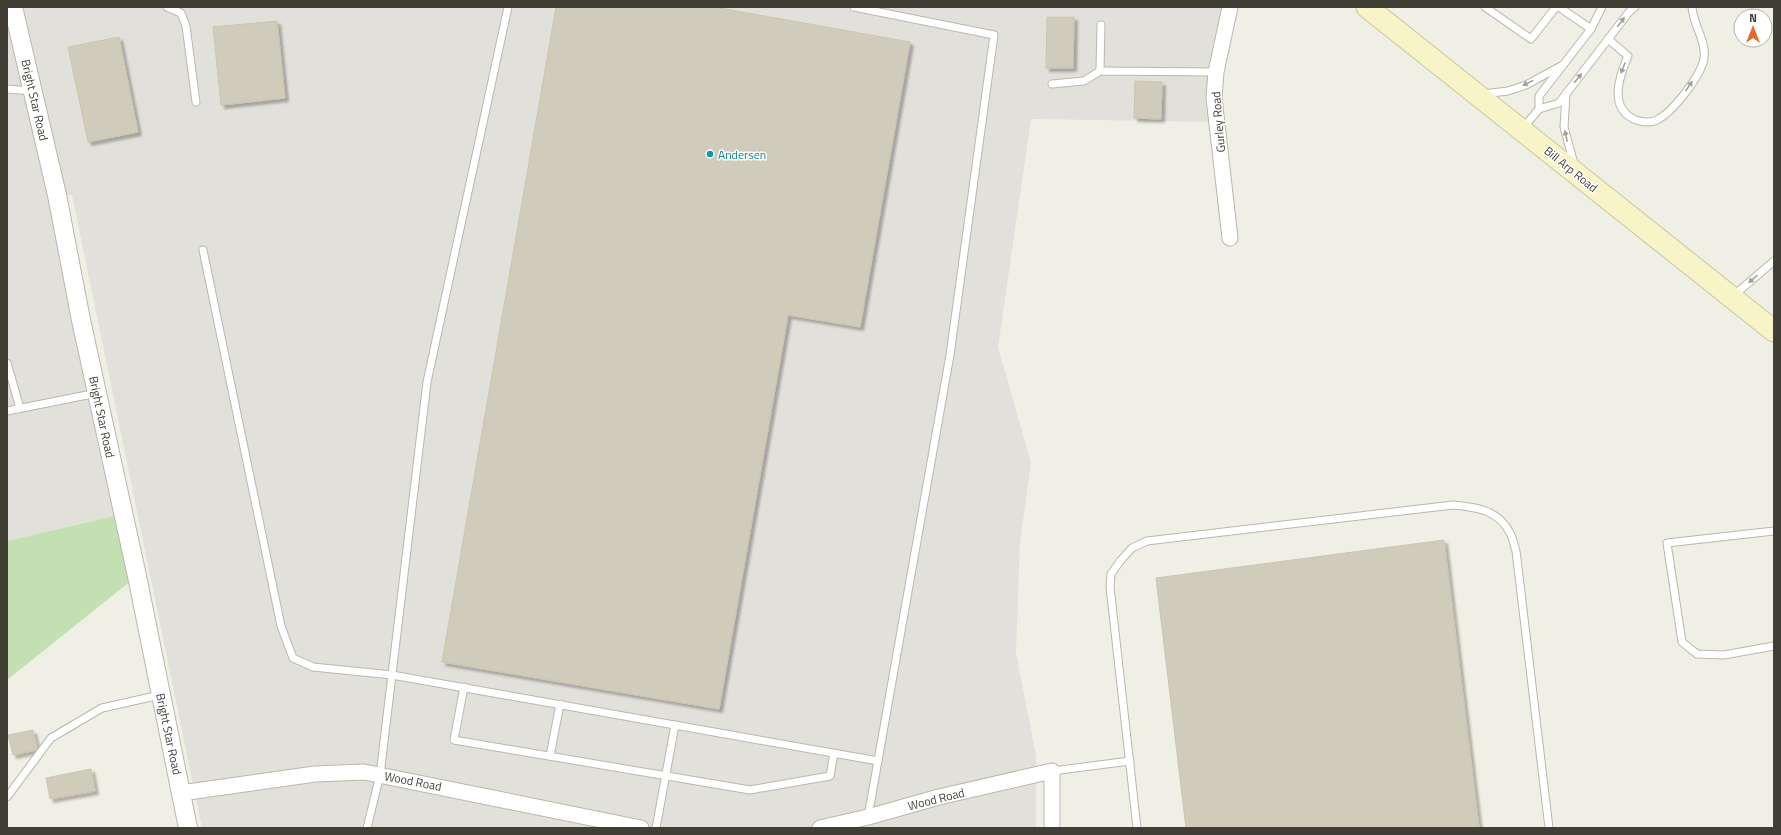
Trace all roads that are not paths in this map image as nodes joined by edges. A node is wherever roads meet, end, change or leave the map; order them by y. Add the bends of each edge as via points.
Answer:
1 (13, 7) edge
2 (166, 7) edge
3 (508, 7) edge
4 (854, 7) edge
5 (1230, 7) edge
6 (1368, 7) edge
7 (1485, 7) edge
8 (1557, 7) edge
9 (1602, 7) edge
10 (1635, 7) edge
11 (1692, 7) edge
12 (1101, 25) dead end
13 (1591, 29) junction
14 (1608, 39) junction
15 (1563, 65) junction
16 (1100, 71) junction
17 (1216, 72) junction
18 (1052, 84) dead end
19 (7, 89) edge
20 (33, 91) junction
21 (1566, 93) junction
22 (1478, 95) junction
23 (196, 102) dead end
24 (1538, 109) junction
25 (1521, 129) junction
26 (1577, 174) junction
27 (1230, 238) dead end
28 (203, 250) dead end
29 (1774, 261) edge
30 (1732, 297) junction
31 (1774, 331) edge
32 (7, 366) edge
33 (98, 393) junction
34 (20, 408) junction
35 (7, 411) edge
36 (1774, 531) edge
37 (1774, 646) edge
38 (392, 675) junction
39 (464, 687) junction
40 (160, 695) junction
41 (560, 704) junction
42 (675, 725) junction
43 (834, 753) junction
44 (550, 756) junction
45 (878, 761) junction
46 (1130, 761) junction
47 (1052, 771) junction
48 (380, 775) junction
49 (665, 776) junction
50 (182, 793) junction
51 (7, 797) edge
52 (862, 822) edge
53 (188, 828) edge
54 (367, 828) edge
55 (641, 828) edge
56 (656, 828) edge
57 (820, 828) edge
58 (1052, 828) edge
59 (1137, 828) edge
60 (1549, 828) edge

1 - 20 street, Bright Star Road
2 - 23 lane via 181,13 186,26
3 - 38 lane via 427,382
4 - 45 lane via 994,35 950,355
5 - 17 street, Gurley Road
6 - 22 main road, Bill Arp Road
7 - 8 lane via 1530,39
8 - 13 lane
9 - 13 lane
14 -> 10 lane
14 -> 11 lane via 1628,56 1618,86 1618,98 1623,111 1631,118 1642,122 1656,120 1669,112 1690,86 1703,62 1704,46
12 - 16 lane
13 - 15 lane
21 -> 14 lane
15 -> 22 lane via 1526,85
15 - 24 lane via 1539,96
16 - 17 lane
16 - 18 lane via 1084,81
17 - 27 street, Gurley Road via 1214,98
19 - 20 lane
20 - 33 street, Bright Star Road
21 - 24 lane via 1559,103
26 -> 21 lane via 1564,127
22 - 25 main road, Bill Arp Road
24 - 25 lane
25 - 26 main road, Bill Arp Road
26 - 30 main road, Bill Arp Road
28 - 38 lane via 281,626 293,658 313,667
29 -> 30 lane
30 - 31 main road, Bill Arp Road
32 - 34 lane
33 - 34 lane
33 - 40 street, Bright Star Road
34 - 35 lane
36 - 37 lane via 1667,543 1682,642 1697,654 1724,655
38 - 39 lane
38 - 48 lane
39 - 41 lane
39 - 44 lane via 454,740
40 - 50 street, Bright Star Road
40 - 51 lane via 102,708 51,738
41 - 42 lane
41 - 44 lane
42 - 43 lane
42 - 49 lane
43 - 45 lane
43 - 49 lane via 830,776 750,790
44 - 49 lane
45 - 52 lane
46 - 47 lane
46 - 59 lane
46 - 60 lane via 1110,587 1111,574 1132,548 1147,541 1453,505 1476,507 1499,517 1511,533 1516,551
47 - 52 street, Wood Road via 938,797
47 - 58 street
48 - 50 street, Wood Road via 364,772 315,774
48 - 54 lane
48 - 55 street, Wood Road
49 - 56 lane
50 - 53 street, Bright Star Road
52 - 57 street, Wood Road

